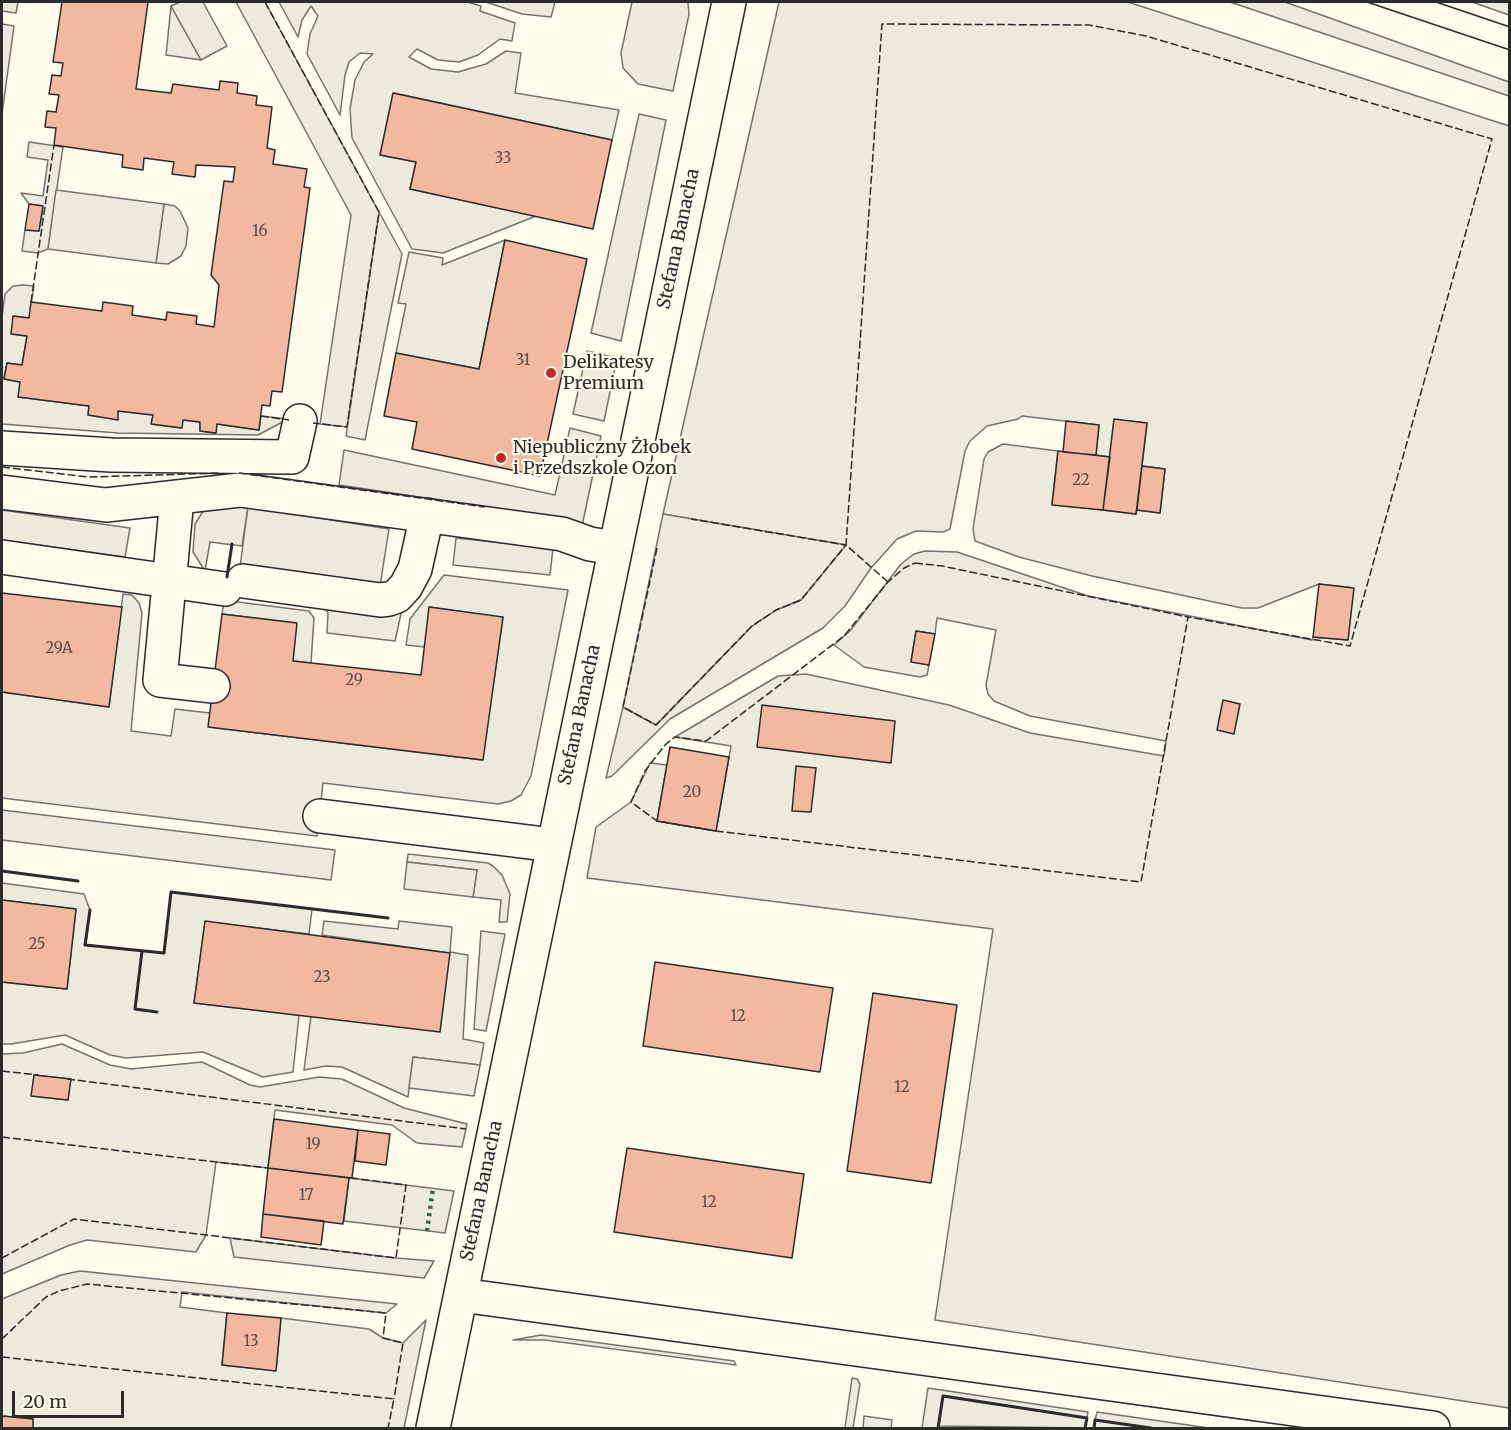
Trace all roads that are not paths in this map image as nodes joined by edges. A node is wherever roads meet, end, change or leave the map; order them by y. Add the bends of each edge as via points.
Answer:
1 (729, 2) edge
2 (300, 421) dead end
3 (2, 448) edge
4 (2, 492) edge
5 (177, 498) junction
6 (428, 515) junction
7 (615, 548) junction
8 (2, 557) edge
9 (170, 582) junction
10 (213, 686) dead end
11 (320, 816) dead end
12 (553, 845) junction
13 (461, 1295) junction
14 (434, 1428) edge
15 (1433, 1428) edge

1 - 7 street, Stefana Banacha
2 - 3 street via 292,457 111,455
4 - 5 street via 106,505
5 - 6 street via 240,490
5 - 9 street
6 - 7 street via 562,534
6 - 9 street via 415,569 397,596 389,599
7 - 12 street, Stefana Banacha
8 - 9 street
9 - 10 street via 160,680
11 - 12 street
12 - 13 street, Stefana Banacha
13 - 14 street, Stefana Banacha
13 - 15 street

